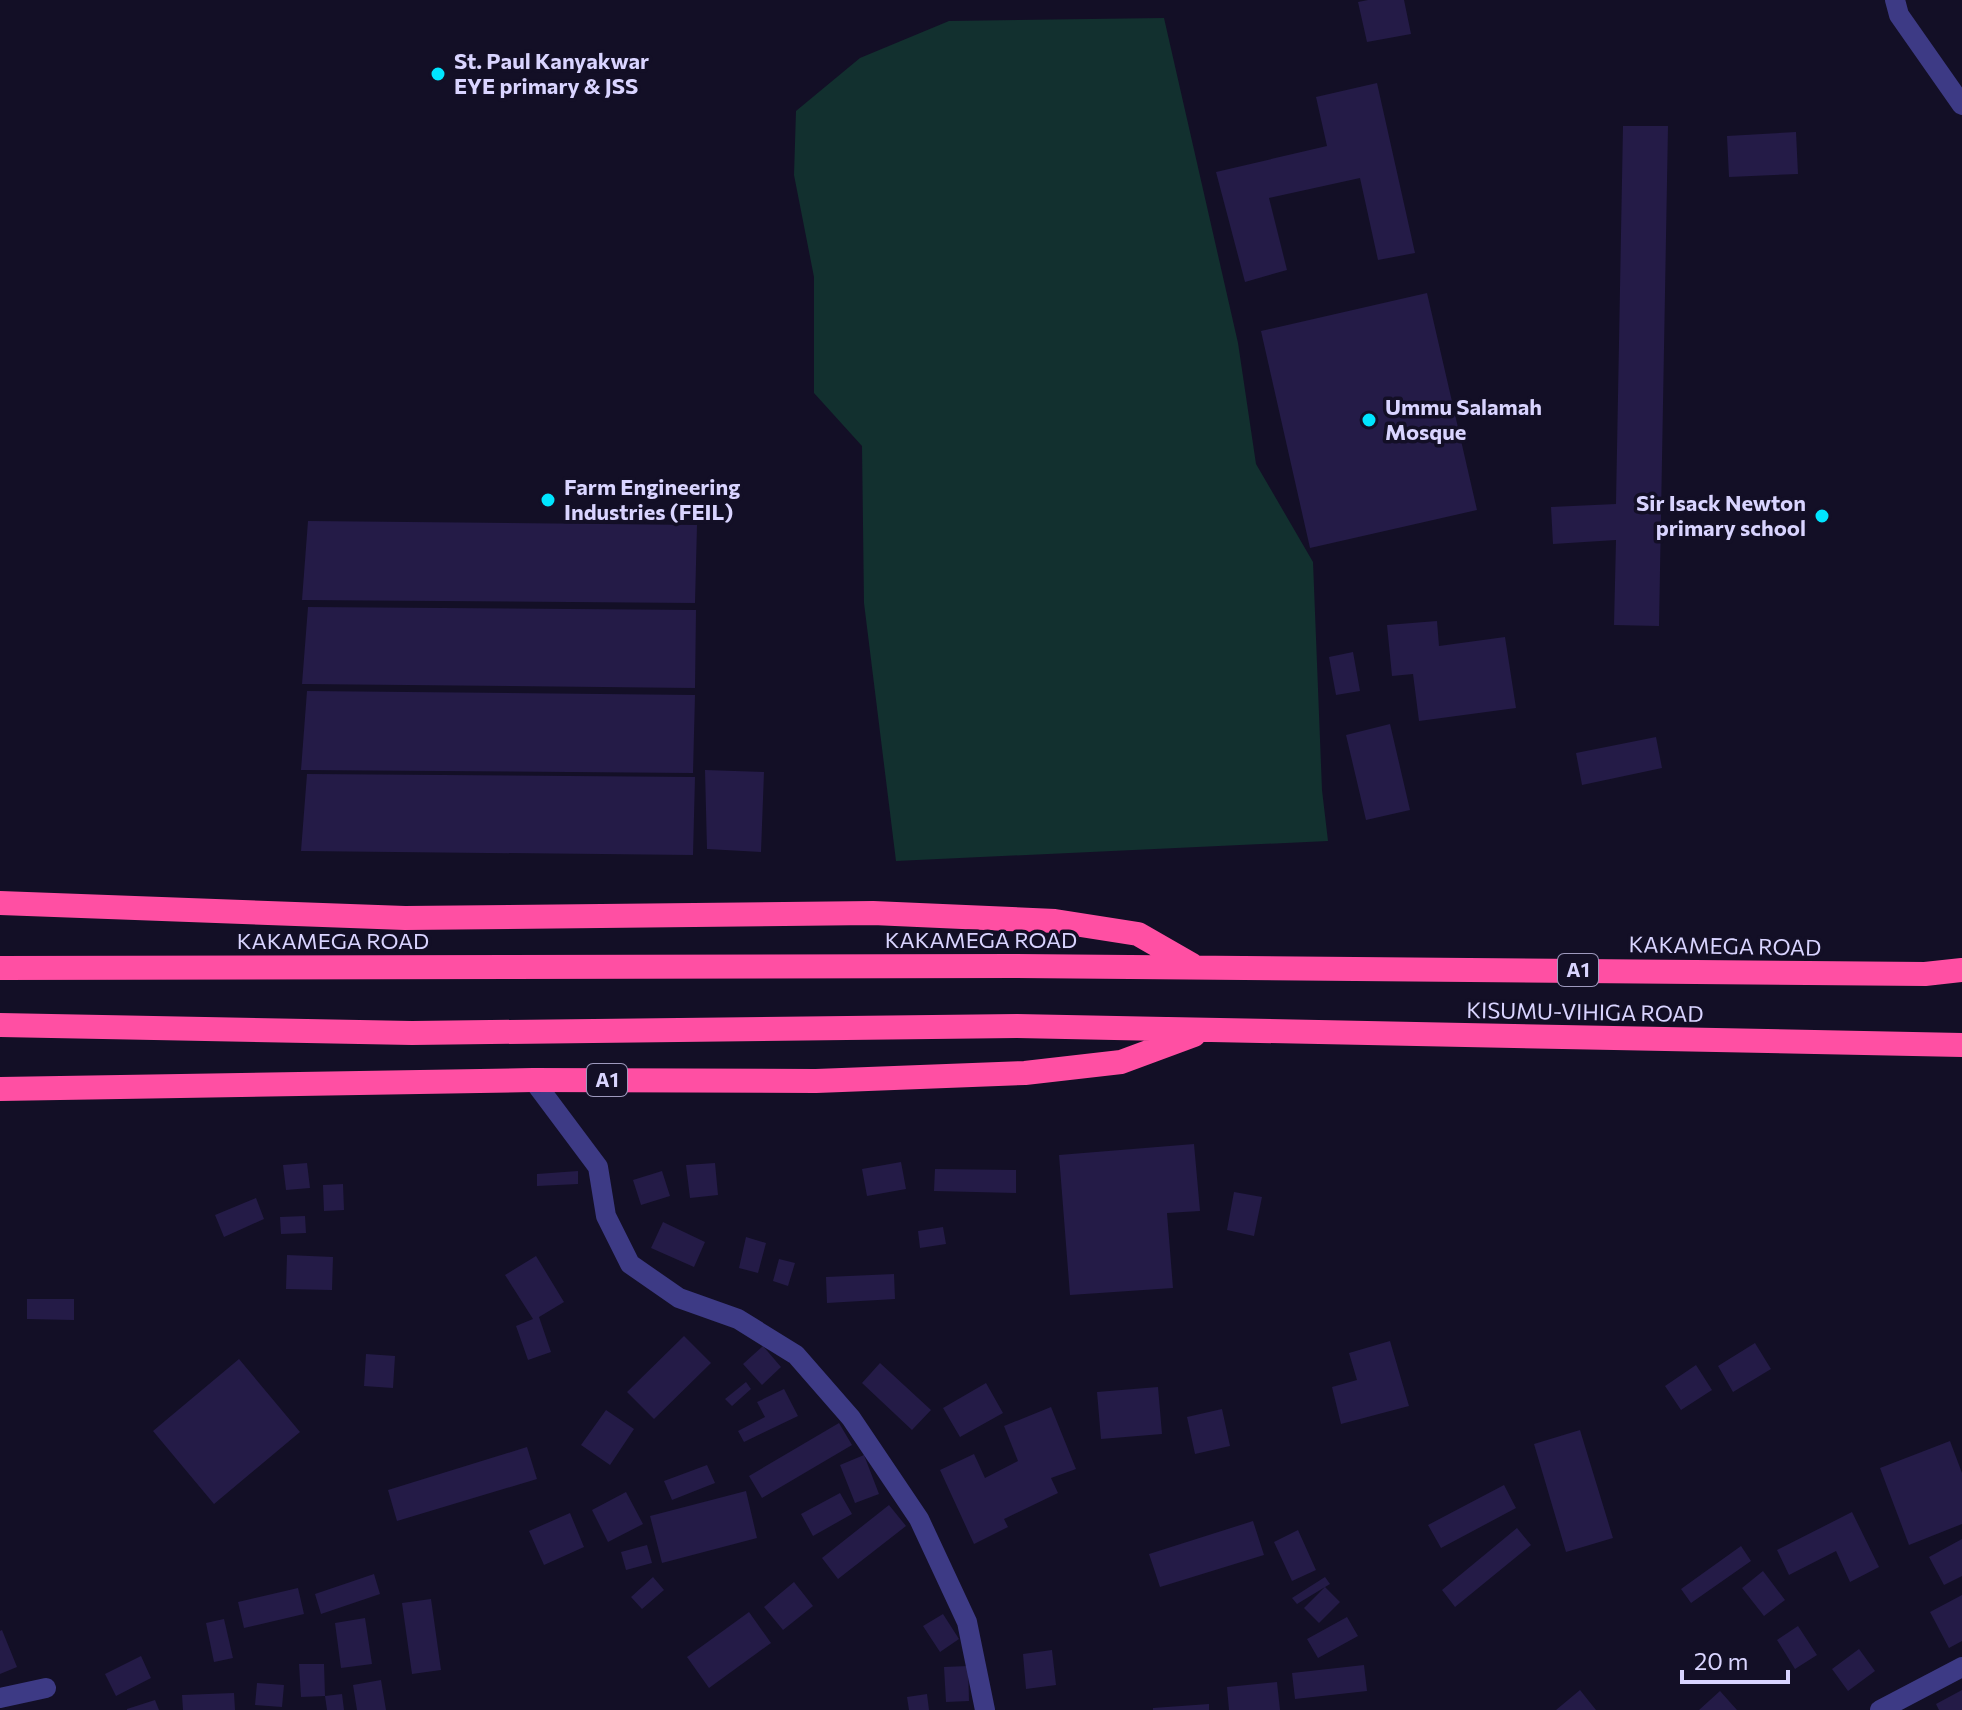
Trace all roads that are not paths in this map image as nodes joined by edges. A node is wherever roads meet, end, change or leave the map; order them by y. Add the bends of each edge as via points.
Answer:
1 (1895, 0) edge
2 (1962, 105) edge
3 (0, 903) edge
4 (1194, 967) junction
5 (0, 968) edge
6 (1962, 970) edge
7 (0, 1025) edge
8 (1207, 1030) junction
9 (1962, 1045) edge
10 (533, 1080) junction
11 (0, 1089) edge
12 (1962, 1667) edge
13 (46, 1688) dead end
14 (0, 1698) edge
15 (985, 1710) edge
16 (1880, 1710) edge

1 - 2 street via 1899,15
3 - 4 highway, A1 via 405,918 873,913 1055,921 1138,934
4 - 5 highway, KAKAMEGA ROAD / A1
4 - 6 highway, KAKAMEGA ROAD / A1 via 1925,974
7 - 8 highway, A1 via 412,1033 1017,1026
8 - 9 highway, KISUMU-VIHIGA ROAD / A1
8 - 10 highway, A1 via 1121,1062 1025,1073 816,1081
10 - 11 highway, A1
10 - 15 street via 598,1167 606,1216 630,1264 679,1298 738,1319 796,1355 851,1418 919,1519 967,1622
12 - 16 street
13 - 14 street

